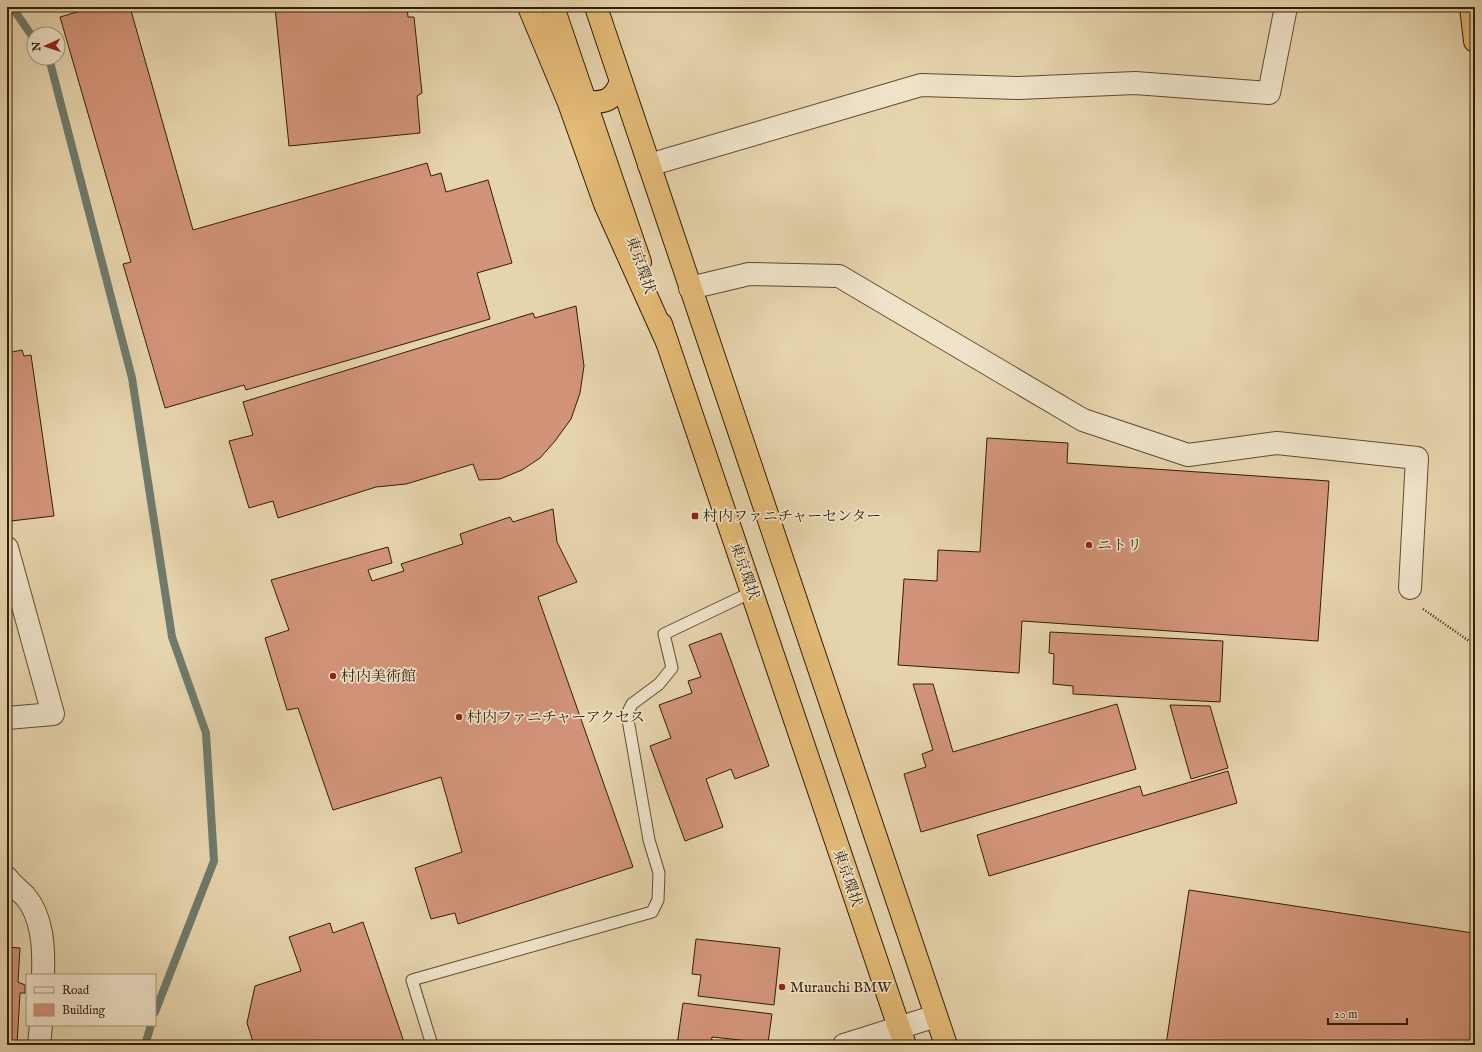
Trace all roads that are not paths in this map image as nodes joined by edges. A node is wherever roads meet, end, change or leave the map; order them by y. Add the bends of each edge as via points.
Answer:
1 (528, 7) edge
2 (554, 7) edge
3 (596, 7) edge
4 (1286, 7) edge
5 (1471, 7) edge
6 (1475, 41) edge
7 (621, 82) junction
8 (586, 102) junction
9 (649, 165) junction
10 (690, 288) junction
11 (667, 342) junction
12 (7, 548) edge
13 (1410, 588) road end
14 (752, 592) junction
15 (7, 718) edge
16 (7, 878) edge
17 (43, 974) edge
18 (936, 1016) junction
19 (41, 1026) edge
20 (902, 1036) edge
21 (39, 1045) edge
22 (432, 1045) edge
23 (844, 1045) edge
24 (946, 1045) edge

1 - 11 highway via 569,103 605,204
2 - 8 highway, 東京環状
3 - 7 highway
4 - 9 street via 1269,93 1135,83 1019,88 921,85
5 - 6 highway
7 - 8 highway via 609,99
7 - 9 highway
8 - 11 highway, 東京環状
9 - 10 highway
10 - 13 street via 749,274 838,276 1084,420 1188,455 1277,442 1417,458
10 - 18 highway
11 - 14 highway, 東京環状
12 - 15 street via 53,714
14 - 20 highway, 東京環状
14 - 22 lane via 664,634 672,668 659,684 632,704 627,714 649,840 659,873 658,900 652,912 412,980
16 - 17 street via 26,897 42,936
18 - 20 street
18 - 24 highway
19 - 21 street
20 - 23 street

